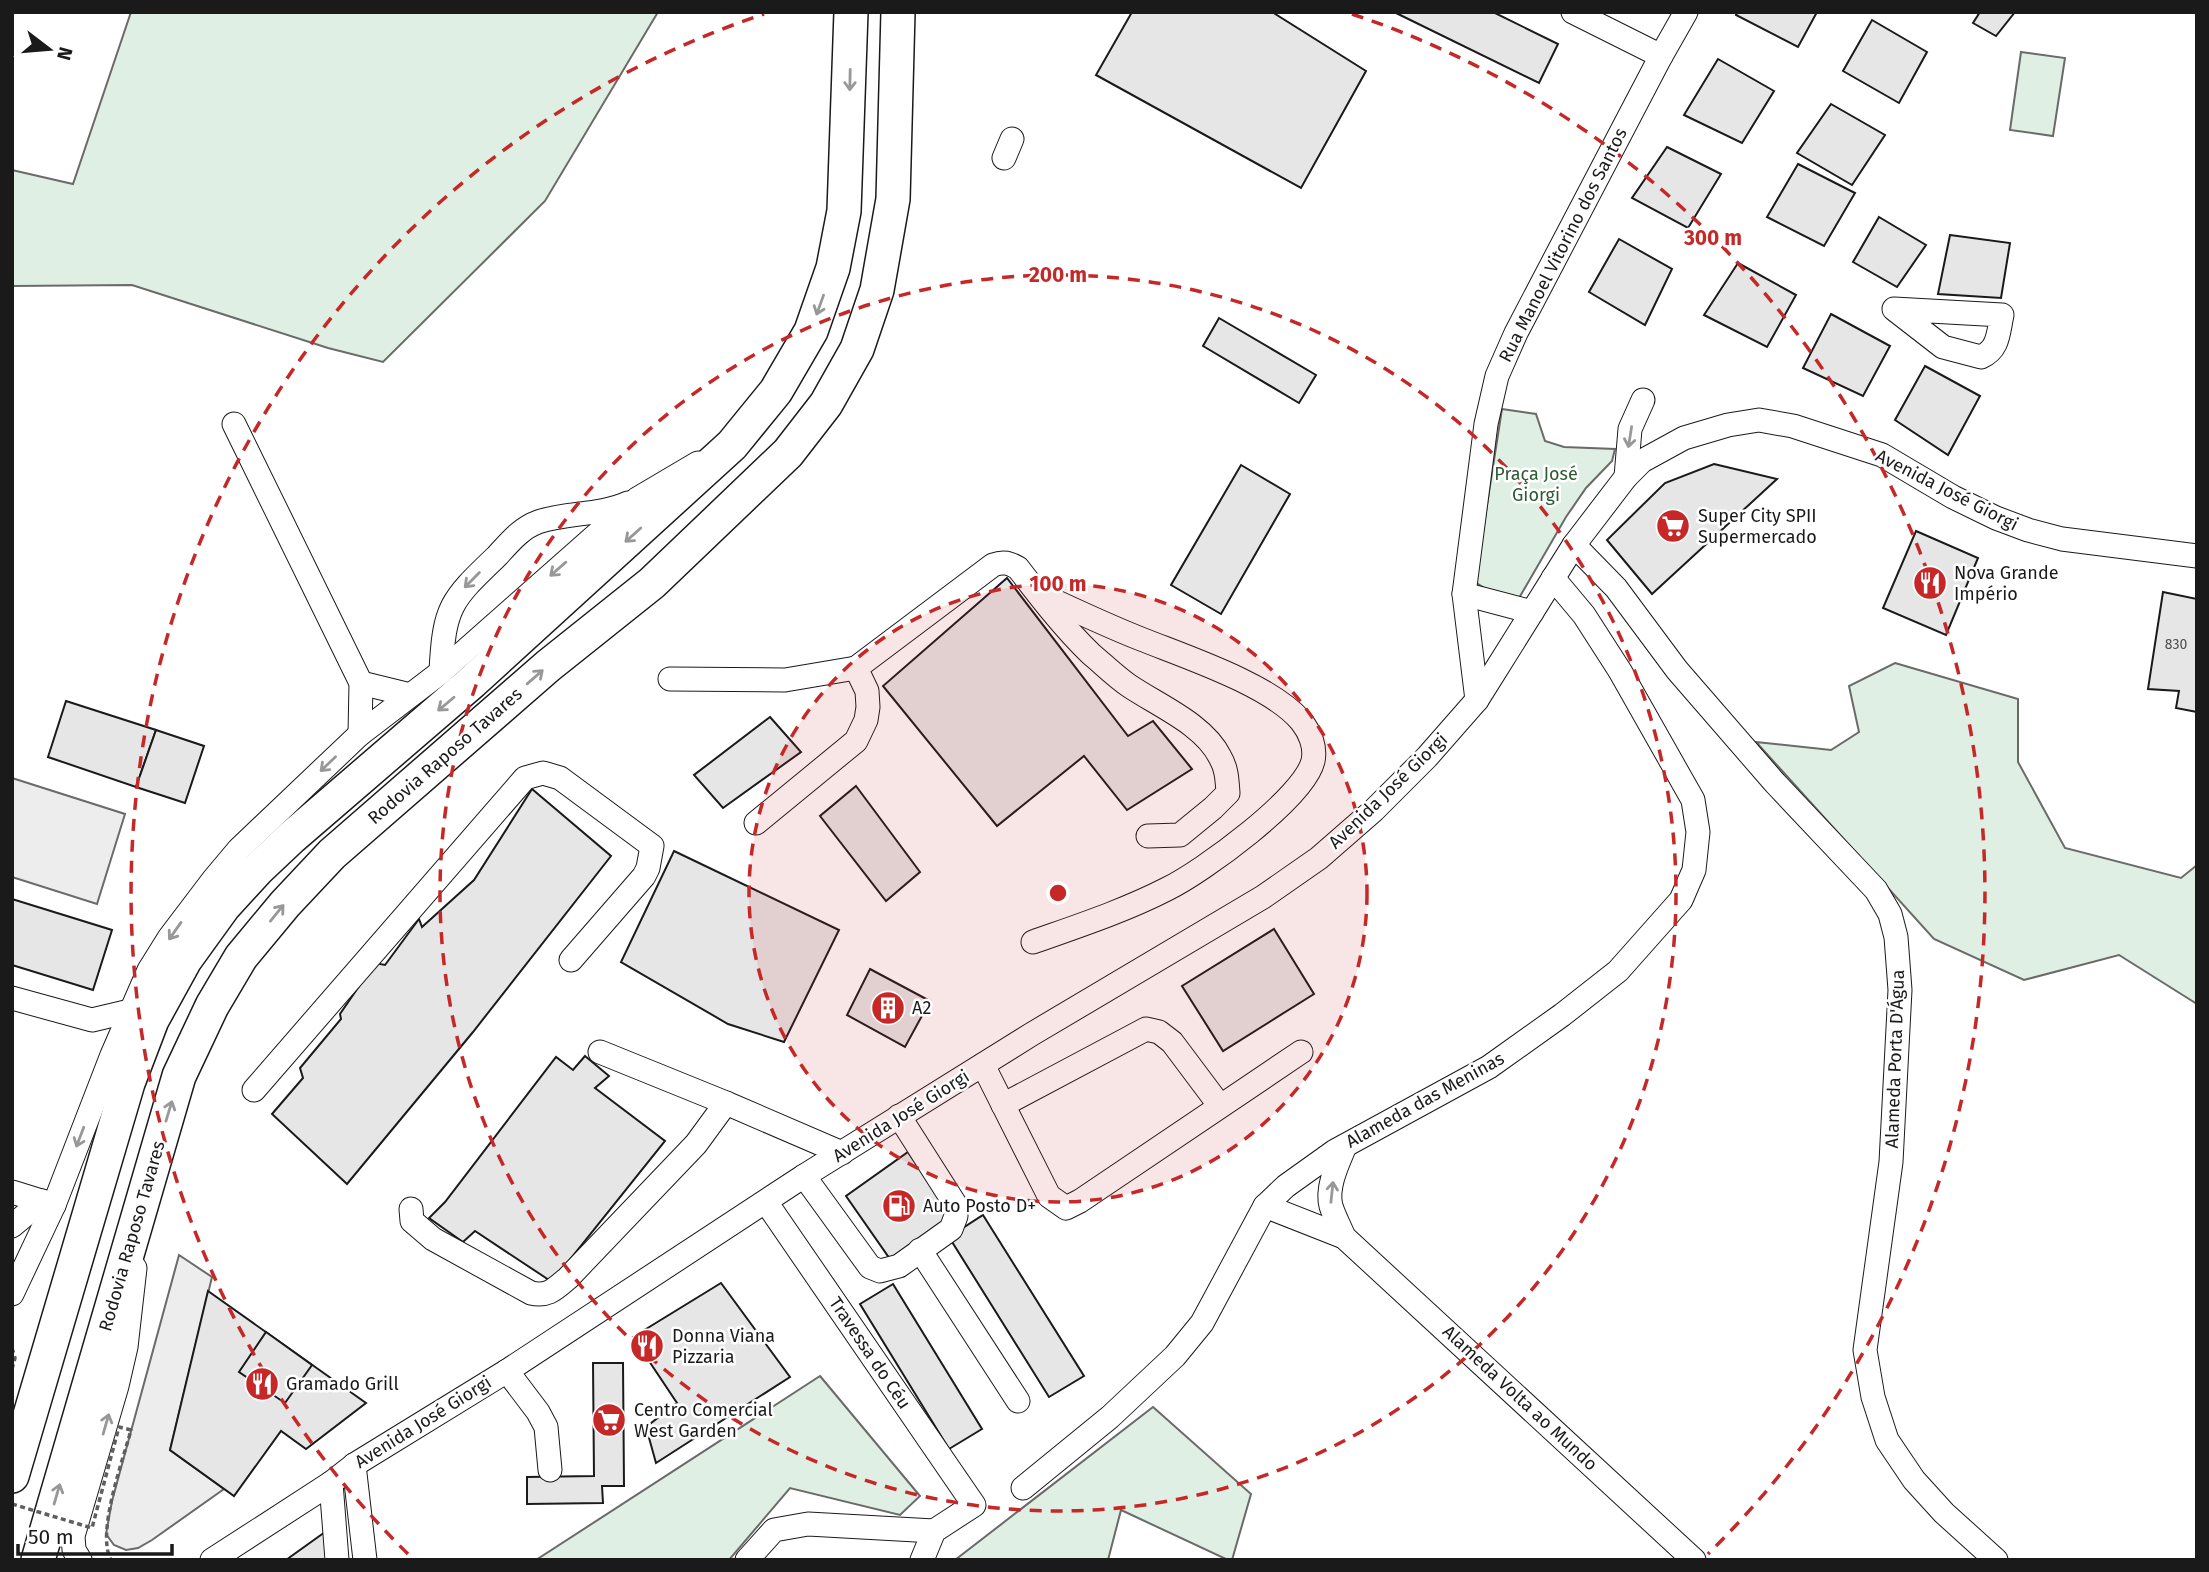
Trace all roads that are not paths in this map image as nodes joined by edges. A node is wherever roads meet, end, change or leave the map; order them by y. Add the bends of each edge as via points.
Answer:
1 (851, 12) edge
2 (898, 12) edge
3 (1573, 12) edge
4 (1686, 12) edge
5 (1661, 57) junction
6 (1643, 400) dead end
7 (234, 424) dead end
8 (732, 445) junction
9 (1626, 477) junction
10 (637, 499) junction
11 (1574, 545) junction
12 (2197, 556) edge
13 (1553, 578) junction
14 (1038, 593) junction
15 (1464, 594) junction
16 (1532, 612) junction
17 (856, 668) junction
18 (441, 672) junction
19 (670, 679) dead end
20 (361, 682) junction
21 (410, 695) junction
22 (1477, 699) junction
23 (360, 733) junction
24 (756, 823) dead end
25 (1148, 836) dead end
26 (1033, 942) dead end
27 (571, 960) dead end
28 (12, 998) edge
29 (130, 1011) junction
30 (92, 1020) junction
31 (600, 1052) dead end
32 (1301, 1052) dead end
33 (112, 1055) junction
34 (983, 1065) junction
35 (254, 1090) dead end
36 (726, 1103) junction
37 (1003, 1105) junction
38 (1220, 1106) junction
39 (899, 1116) junction
40 (1345, 1146) junction
41 (842, 1153) junction
42 (804, 1176) junction
43 (12, 1192) edge
44 (142, 1200) junction
45 (766, 1202) junction
46 (48, 1203) junction
47 (1265, 1206) junction
48 (411, 1209) dead end
49 (12, 1226) edge
50 (1344, 1237) junction
51 (920, 1250) junction
52 (13, 1290) edge
53 (507, 1371) junction
54 (1018, 1401) dead end
55 (354, 1465) junction
56 (550, 1470) dead end
57 (12, 1476) edge
58 (331, 1483) junction
59 (1023, 1488) dead end
60 (934, 1531) junction
61 (72, 1536) junction
62 (38, 1560) edge
63 (65, 1560) edge
64 (80, 1560) edge
65 (212, 1560) edge
66 (337, 1560) edge
67 (365, 1560) edge
68 (747, 1560) edge
69 (922, 1560) edge
70 (1694, 1560) edge
71 (1996, 1560) edge

1 -> 8 highway via 844,211 833,268 811,331 776,391
44 -> 2 highway, Rodovia Raposo Tavares via 179,1076 212,1006 241,957 285,904 373,818 548,666 652,583 788,453 826,404 857,349 877,290 894,199
3 - 5 street
4 - 5 street, Rua Manoel Vitorino dos Santos
5 - 15 street, Rua Manoel Vitorino dos Santos via 1497,376 1486,424
6 -> 9 street via 1630,429
7 - 20 street
8 - 10 street
8 -> 57 highway via 257,870 185,960 152,1020 128,1083
9 - 11 street, Avenida José Giorgi
9 - 12 street, Avenida José Giorgi via 1642,461 1684,438 1759,420 1793,426 1882,455 1954,497 2028,530 2062,539
10 -> 18 street
10 -> 18 street via 606,511 539,522 524,529 452,604 444,625
11 - 13 street, Avenida José Giorgi
11 - 71 street, Alameda Porta D'Água via 1616,588 1677,670 1757,762 1876,890 1890,914 1900,990 1891,1161 1866,1350 1873,1397 1887,1440 1914,1480
13 - 16 street, Avenida José Giorgi
13 - 40 street, Alameda das Meninas via 1584,615 1620,671 1693,800 1698,832 1694,870 1681,900 1618,971 1489,1068
14 - 17 street via 1018,568 1001,562 993,565
14 - 25 street via 1091,653 1127,684 1186,722 1220,755 1228,793 1180,835
14 - 26 street via 1253,685 1302,722 1314,744 1313,762 1299,786 1220,856 1169,888
15 - 16 street
15 - 22 street, Rua Manoel Vitorino dos Santos
16 - 22 street, Avenida José Giorgi
17 - 19 street via 785,680
17 - 24 street via 867,691 868,707 856,741
18 - 21 street
20 - 21 street
20 - 23 street
21 - 23 street
22 - 34 street, Avenida José Giorgi via 1374,810 1318,858 1263,897
23 -> 29 street via 239,849 213,880 169,938
27 - 35 street via 644,876 652,846 560,778 543,773 525,778
28 - 30 street
29 - 30 street
29 - 33 street
30 - 33 street
31 - 36 street
32 - 38 street
33 -> 46 street
34 - 37 street
34 - 39 street, Avenida José Giorgi
36 - 41 street
36 - 48 street via 696,1144 550,1293 531,1293 433,1239 412,1221
37 - 38 street via 1146,1030 1159,1032 1172,1042
37 - 38 street via 1049,1196 1066,1208
39 - 41 street, Avenida José Giorgi
39 - 51 street via 955,1204 951,1229
40 - 47 street, Alameda das Meninas
50 -> 40 street, Alameda Volta ao Mundo via 1331,1204 1331,1190
41 - 42 street, Avenida José Giorgi
42 - 45 street, Avenida José Giorgi
42 - 51 street via 870,1267 889,1270
43 - 46 street
61 -> 44 street via 126,1347
62 -> 44 highway, Rodovia Raposo Tavares
45 - 53 street, Avenida José Giorgi
45 - 60 street, Travessa do Céu via 974,1505
46 - 49 street
46 - 52 street
47 - 50 street, Alameda Volta ao Mundo
47 - 59 street, Alameda das Meninas via 1202,1323 1175,1356
50 - 70 street, Alameda Volta ao Mundo
51 - 54 street
53 - 55 street, Avenida José Giorgi
53 - 56 street via 546,1427
55 - 58 street, Avenida José Giorgi
55 - 67 street
58 - 65 street, Avenida José Giorgi
58 - 66 street
60 - 68 street via 808,1524 774,1530
60 - 69 street
61 - 63 street
61 - 64 street

